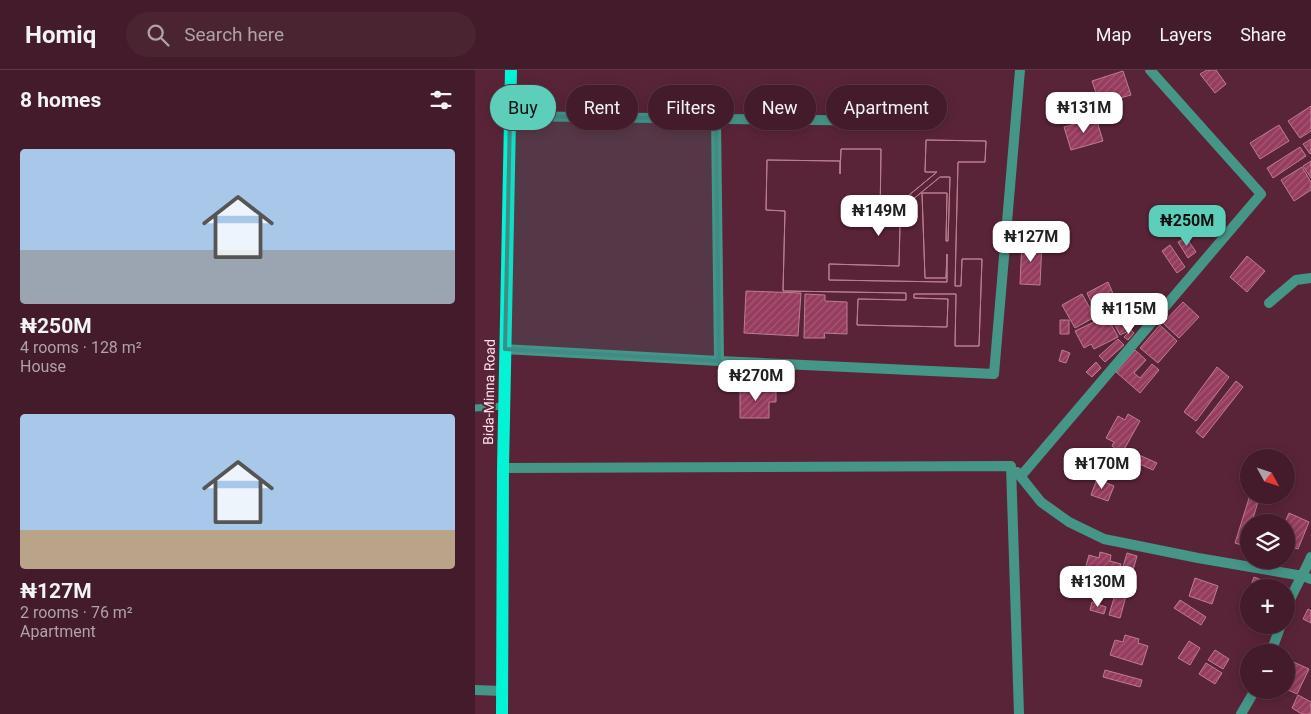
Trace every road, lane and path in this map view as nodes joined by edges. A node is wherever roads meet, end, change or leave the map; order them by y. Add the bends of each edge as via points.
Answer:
1 (511, 70) edge
2 (1020, 70) edge
3 (1150, 70) edge
4 (511, 85) edge
5 (556, 117) edge
6 (648, 118) edge
7 (734, 119) edge
8 (826, 120) edge
9 (510, 130) edge
10 (716, 130) edge
11 (1311, 278) edge
12 (1269, 303) dead end
13 (505, 349) junction
14 (719, 361) junction
15 (504, 406) junction
16 (475, 408) edge
17 (1011, 466) junction
18 (503, 468) junction
19 (1021, 476) junction
20 (1311, 557) edge
21 (1307, 577) edge
22 (1295, 590) edge
23 (475, 690) edge
24 (501, 691) junction
25 (1250, 699) edge
26 (502, 714) edge
27 (1019, 714) edge
28 (1241, 714) edge

1 - 4 main road, Bida-Minna Road
2 - 14 street via 994,374
3 - 19 street via 1261,194
5 - 6 street
7 - 8 street
9 - 13 main road, Bida-Minna Road
10 - 14 street
11 - 12 street via 1296,280
13 - 14 street
13 - 15 main road, Bida-Minna Road
15 - 16 lane
15 - 18 main road, Bida-Minna Road
17 - 18 street
17 - 19 street
17 - 27 street
18 - 24 main road, Bida-Minna Road
19 - 21 street via 1041,502 1069,522 1103,539
20 - 21 street
21 - 22 street
23 - 24 street
24 - 26 main road, Bida-Minna Road
25 - 28 street

